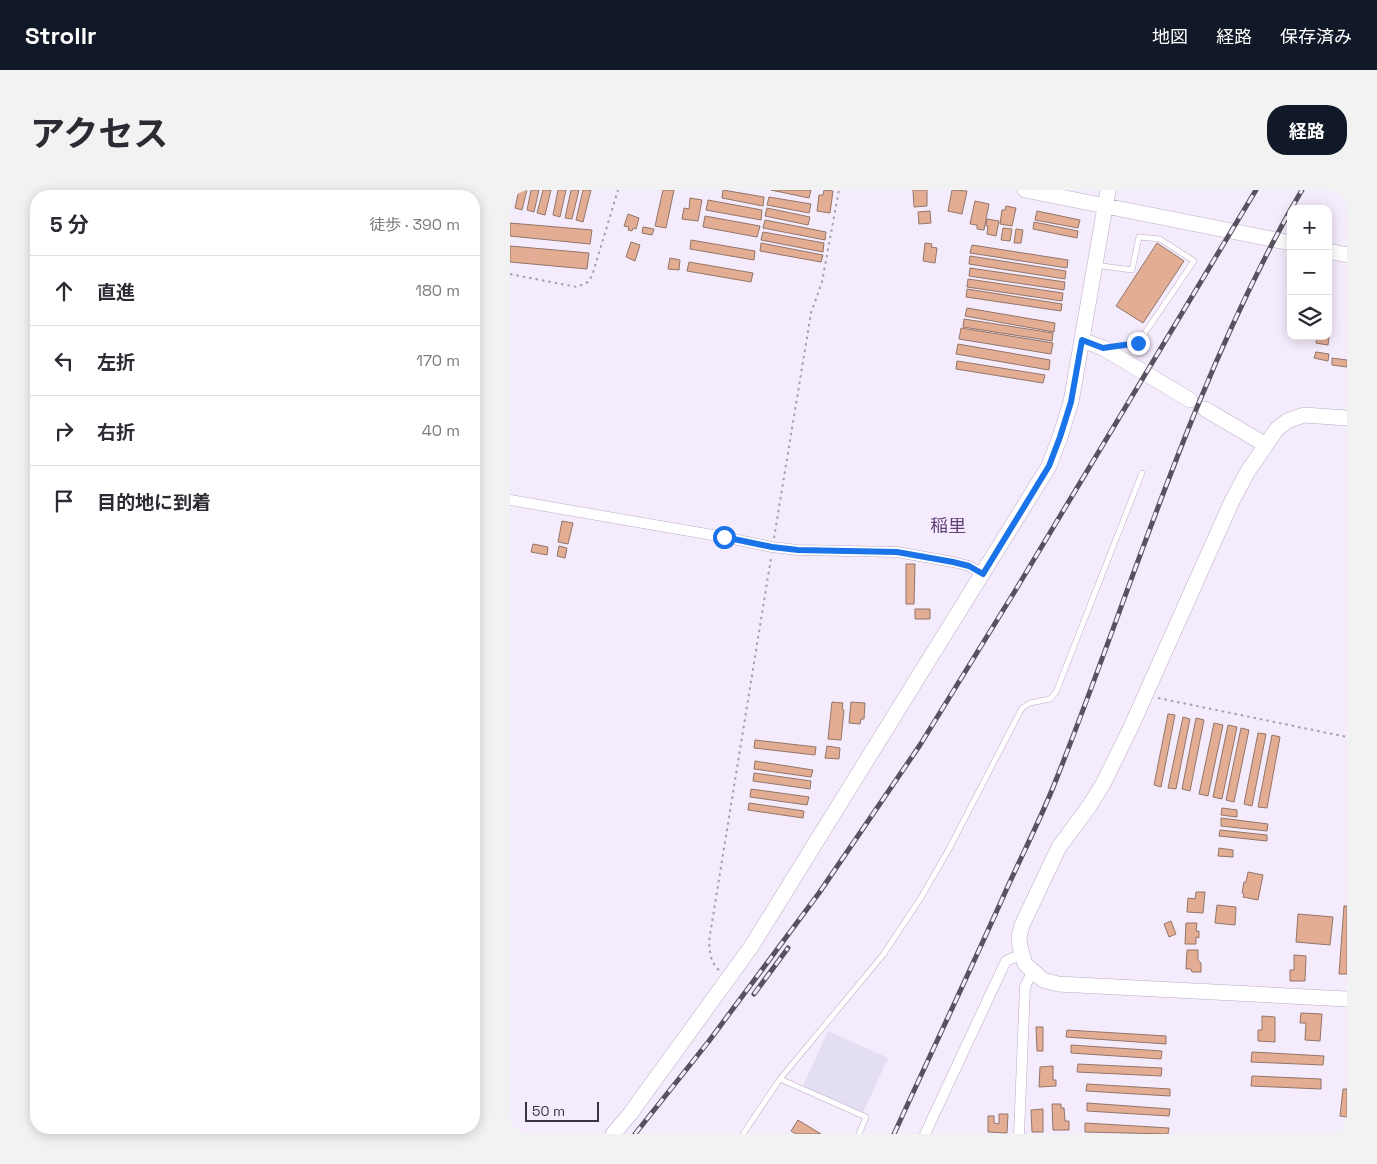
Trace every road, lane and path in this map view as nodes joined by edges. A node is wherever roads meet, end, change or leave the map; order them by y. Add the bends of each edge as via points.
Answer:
1 (618, 190) edge
2 (839, 190) edge
3 (1025, 190) edge
4 (1108, 190) edge
5 (1105, 207) junction
6 (1287, 242) edge
7 (1332, 252) edge
8 (1347, 255) edge
9 (1095, 265) junction
10 (510, 274) edge
11 (1082, 340) junction
12 (1103, 348) junction
13 (1190, 400) dead end
14 (1205, 409) dead end
15 (1347, 418) edge
16 (1266, 445) junction
17 (1142, 473) dead end
18 (510, 500) edge
19 (772, 547) junction
20 (983, 574) junction
21 (1144, 695) junction
22 (1347, 736) edge
23 (1022, 954) junction
24 (1032, 972) junction
25 (728, 978) junction
26 (1347, 999) edge
27 (780, 1079) junction
28 (613, 1134) edge
29 (744, 1134) edge
30 (859, 1134) edge
31 (925, 1134) edge
32 (1019, 1134) edge

1 - 10 path via 588,282 577,287
2 - 19 path via 822,282 811,313
3 - 5 street
4 - 5 street
5 - 6 street
5 - 9 street
7 - 8 street
9 - 11 street
9 - 12 lane via 1132,270 1139,237 1160,240 1194,261 1138,343
11 - 12 street
11 - 20 street via 1071,402 1049,466
12 - 13 street
14 - 16 street
15 - 16 street via 1304,415 1294,418 1277,429
16 - 21 street via 1232,501
17 - 27 lane via 1056,692 1050,699 1022,708 922,896 883,955
18 - 19 street
19 - 20 street via 897,552 969,566
19 - 25 path via 709,941 714,966
20 - 25 street via 756,939
21 - 22 path
21 - 23 street via 1103,784 1059,847 1040,884 1022,925 1019,937
23 - 24 street
23 - 31 street via 1006,961
24 - 26 street via 1043,980 1058,984
24 - 32 street via 1025,987
25 - 28 street
27 - 29 lane
27 - 30 lane via 866,1117

